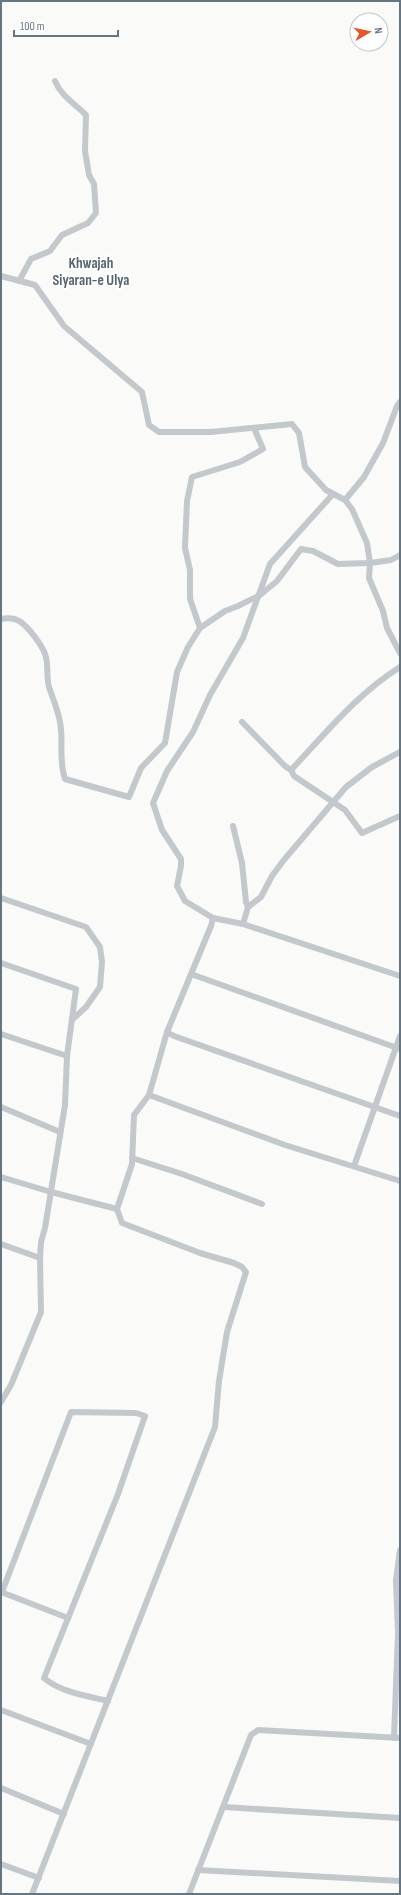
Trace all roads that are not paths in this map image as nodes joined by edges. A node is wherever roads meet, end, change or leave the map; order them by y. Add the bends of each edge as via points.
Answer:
1 (55, 81) dead end
2 (1, 276) edge
3 (19, 281) junction
4 (400, 402) edge
5 (254, 428) junction
6 (333, 494) junction
7 (345, 500) junction
8 (400, 555) edge
9 (370, 563) junction
10 (260, 595) junction
11 (1, 619) edge
12 (200, 628) junction
13 (400, 653) edge
14 (400, 667) edge
15 (242, 722) dead end
16 (400, 752) edge
17 (291, 770) junction
18 (333, 803) junction
19 (400, 816) edge
20 (233, 826) dead end
21 (1, 898) edge
22 (248, 907) junction
23 (213, 918) junction
24 (243, 924) junction
25 (1, 963) edge
26 (191, 974) junction
27 (400, 976) edge
28 (73, 1019) junction
29 (167, 1032) junction
30 (1, 1034) edge
31 (400, 1036) edge
32 (398, 1048) edge
33 (67, 1056) junction
34 (149, 1095) junction
35 (1, 1107) edge
36 (374, 1107) junction
37 (400, 1116) edge
38 (60, 1132) junction
39 (132, 1158) junction
40 (354, 1166) junction
41 (1, 1177) edge
42 (400, 1181) edge
43 (51, 1192) junction
44 (262, 1204) dead end
45 (117, 1209) junction
46 (1, 1244) edge
47 (40, 1258) junction
48 (1, 1402) edge
49 (400, 1550) edge
50 (399, 1563) edge
51 (1, 1592) edge
52 (68, 1618) junction
53 (399, 1633) edge
54 (108, 1701) junction
55 (398, 1702) edge
56 (1, 1710) edge
57 (397, 1738) edge
58 (91, 1744) junction
59 (1, 1788) edge
60 (224, 1807) junction
61 (64, 1814) junction
62 (400, 1818) edge
63 (1, 1864) edge
64 (198, 1870) junction
65 (39, 1878) junction
66 (400, 1881) edge
67 (32, 1894) edge
68 (189, 1894) edge

1 - 3 street via 59,92 86,115 85,151 89,174 94,184 96,212 88,223 62,234 50,251 31,260
2 - 3 street
3 - 5 street via 35,285 64,326 142,392 149,425 159,432 211,432
4 - 7 street via 383,443 364,477
5 - 6 street via 292,424 299,433 304,468
5 - 12 street via 263,449 240,462 192,477 187,501 185,548 190,570 190,599
6 - 7 street
6 - 10 street via 270,564
7 - 9 street via 368,543
8 - 9 street via 391,560
9 - 10 street via 338,564 302,548 277,581
9 - 13 street via 369,578
10 - 12 street via 225,611
10 - 23 street via 243,638 210,695 193,732 167,771 153,803 162,830 181,859 177,886 185,901
11 - 12 street via 19,621 41,645 46,655 49,686 61,723 60,766 64,779 129,797 141,768 165,743 177,672
14 - 17 street via 349,708
15 - 17 street
16 - 18 street via 372,767 346,787
17 - 18 street via 294,776
18 - 19 street via 345,810 362,833
18 - 22 street via 283,861 261,897
20 - 22 street via 242,863
21 - 28 street via 86,928 100,947 100,987 86,1007
22 - 24 street
23 - 24 street
23 - 26 street
24 - 27 street
25 - 28 street via 76,989
26 - 29 street
26 - 32 street
28 - 33 street
29 - 34 street
29 - 36 street
30 - 33 street
31 - 32 street
32 - 36 street
33 - 38 street via 65,1105
34 - 39 street via 134,1115
34 - 40 street via 285,1146
35 - 38 street
36 - 37 street
36 - 40 street
38 - 43 street
39 - 44 street
39 - 45 street
40 - 42 street
41 - 43 street
43 - 45 street
43 - 47 street
45 - 54 street via 122,1223 242,1267 246,1272 227,1332 215,1427
46 - 47 street
47 - 48 street via 41,1312 11,1385
49 - 50 street
50 - 53 street via 396,1580
51 - 52 street
51 - 52 street via 71,1412 136,1412 145,1416 118,1494
52 - 54 street via 44,1678 85,1696
53 - 55 street
54 - 58 street
55 - 57 street
56 - 58 street
57 - 60 street via 258,1730 251,1735
58 - 61 street
59 - 61 street
60 - 62 street
60 - 64 street
61 - 65 street
63 - 65 street
64 - 66 street
64 - 68 street
65 - 67 street

